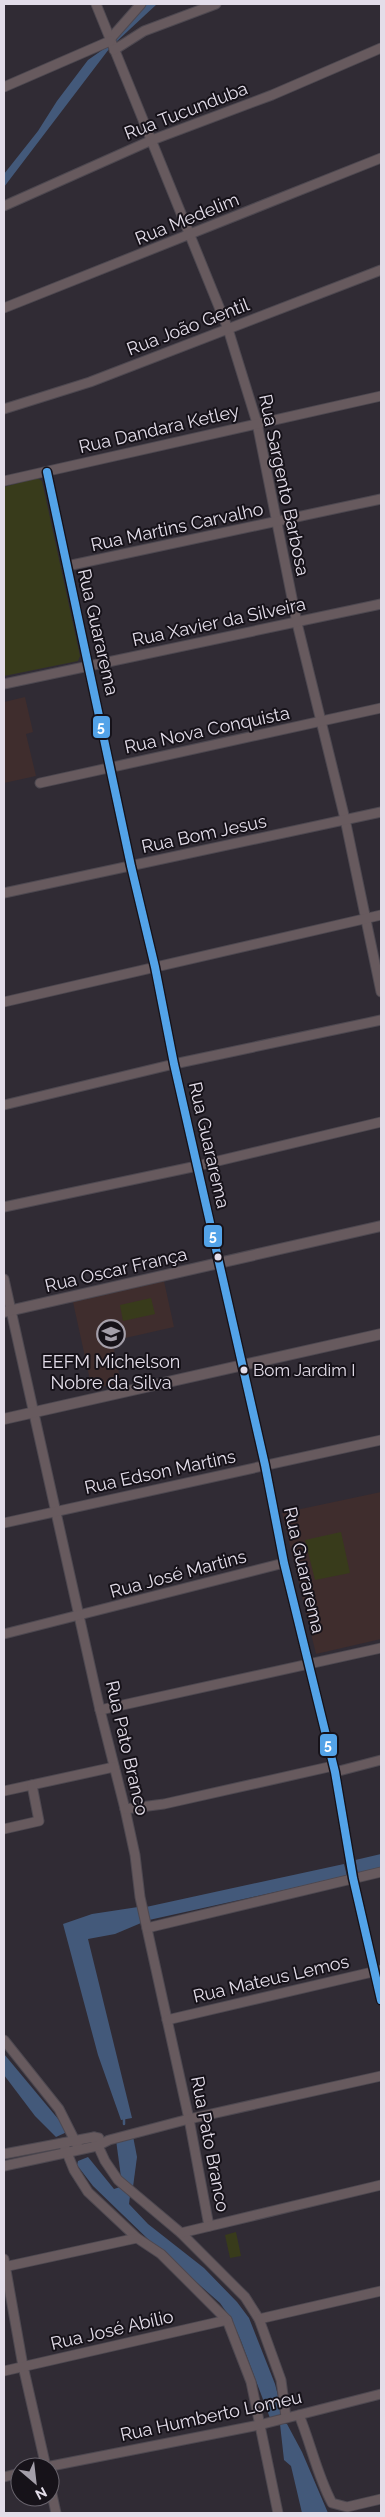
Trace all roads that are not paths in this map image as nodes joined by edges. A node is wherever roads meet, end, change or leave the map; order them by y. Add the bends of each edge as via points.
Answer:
1 (96, 4) edge
2 (141, 4) edge
3 (216, 4) edge
4 (112, 43) junction
5 (381, 48) edge
6 (4, 87) edge
7 (152, 140) junction
8 (381, 158) edge
9 (4, 206) edge
10 (190, 235) junction
11 (381, 270) edge
12 (4, 308) edge
13 (228, 329) junction
14 (381, 396) edge
15 (4, 409) edge
16 (257, 423) junction
17 (48, 472) junction
18 (4, 482) edge
19 (381, 500) edge
20 (276, 523) junction
21 (67, 566) junction
22 (381, 604) edge
23 (297, 623) junction
24 (89, 666) junction
25 (4, 684) edge
26 (381, 708) edge
27 (321, 721) junction
28 (112, 768) junction
29 (40, 783) dead end
30 (381, 812) edge
31 (345, 820) junction
32 (131, 866) junction
33 (4, 893) edge
34 (381, 915) edge
35 (365, 918) junction
36 (155, 966) junction
37 (381, 992) edge
38 (4, 1002) edge
39 (381, 1020) edge
40 (174, 1064) junction
41 (4, 1104) edge
42 (381, 1122) edge
43 (198, 1166) junction
44 (4, 1207) edge
45 (381, 1226) edge
46 (219, 1263) junction
47 (4, 1279) edge
48 (8, 1311) edge
49 (381, 1334) edge
50 (243, 1365) junction
51 (34, 1412) junction
52 (4, 1419) edge
53 (381, 1440) edge
54 (265, 1465) junction
55 (55, 1512) junction
56 (4, 1523) edge
57 (284, 1563) junction
58 (81, 1616) junction
59 (4, 1634) edge
60 (381, 1648) edge
61 (309, 1664) junction
62 (100, 1710) junction
63 (381, 1760) edge
64 (114, 1767) junction
65 (334, 1769) junction
66 (32, 1785) junction
67 (4, 1791) edge
68 (125, 1808) junction
69 (4, 1829) edge
70 (381, 1872) edge
71 (353, 1878) junction
72 (147, 1928) junction
73 (378, 1970) edge
74 (381, 2000) edge
75 (167, 2020) junction
76 (4, 2040) edge
77 (381, 2076) edge
78 (189, 2120) junction
79 (95, 2142) junction
80 (77, 2145) junction
81 (65, 2147) junction
82 (4, 2154) edge
83 (4, 2166) edge
84 (381, 2185) edge
85 (210, 2226) junction
86 (181, 2233) junction
87 (137, 2238) junction
88 (4, 2264) edge
89 (381, 2291) edge
90 (259, 2319) junction
91 (227, 2320) junction
92 (23, 2366) junction
93 (4, 2371) edge
94 (381, 2394) edge
95 (298, 2415) junction
96 (286, 2417) junction
97 (259, 2425) junction
98 (44, 2457) edge
99 (60, 2464) edge
100 (381, 2499) edge
101 (278, 2513) edge

1 - 4 street, Rua Sargento Barbosa
2 - 4 street
3 - 4 street
4 - 6 street
4 - 7 street, Rua Sargento Barbosa
5 - 7 street, Rua Tucunduba via 272,95
7 - 9 street, Rua Tucunduba
7 - 10 street, Rua Sargento Barbosa
8 - 10 street, Rua Medelim
10 - 12 street, Rua Medelim
10 - 13 street, Rua Sargento Barbosa
11 - 13 street, Rua João Gentil
13 - 15 street, Rua João Gentil via 90,382
13 - 16 street, Rua Sargento Barbosa
14 - 16 street, Rua Dandara Ketley
16 - 17 street, Rua Dandara Ketley
16 - 20 street, Rua Sargento Barbosa
17 - 18 street, Rua Dandara Ketley
17 - 21 street, Rua Guararema
19 - 20 street, Rua Martins Carvalho
20 - 21 street, Rua Martins Carvalho
20 - 23 street, Rua Sargento Barbosa
21 - 24 street, Rua Guararema
22 - 23 street, Rua Xavier da Silveira
23 - 24 street, Rua Xavier da Silveira
23 - 27 street, Rua Sargento Barbosa
24 - 25 street, Rua Xavier da Silveira
24 - 28 street, Rua Guararema
26 - 27 street, Rua Nova Conquista
27 - 28 street, Rua Nova Conquista
27 - 31 street, Rua Sargento Barbosa
28 - 29 street, Rua Nova Conquista
28 - 32 street, Rua Guararema
30 - 31 street, Rua Bom Jesus
31 - 32 street, Rua Bom Jesus
31 - 35 street, Rua Sargento Barbosa
32 - 33 street, Rua Bom Jesus
32 - 36 street, Rua Guararema
34 - 35 street
35 - 36 street
35 - 37 street, Rua Sargento Barbosa
36 - 38 street
36 - 40 street, Rua Guararema
39 - 40 street
40 - 41 street
40 - 43 street, Rua Guararema
42 - 43 street
43 - 44 street
43 - 46 street, Rua Guararema
45 - 46 street, Rua Oscar França
46 - 48 street, Rua Oscar França
46 - 50 street, Rua Guararema
47 - 48 street, Rua Pato Branco
48 - 51 street, Rua Pato Branco
49 - 50 street
50 - 51 street
50 - 54 street, Rua Guararema
51 - 52 street
51 - 55 street, Rua Pato Branco
53 - 54 street, Rua Edson Martins
54 - 55 street, Rua Edson Martins
54 - 57 street, Rua Guararema
55 - 56 street, Rua Edson Martins
55 - 58 street, Rua Pato Branco
57 - 58 street, Rua José Martins
57 - 61 street, Rua Guararema
58 - 59 street, Rua José Martins
58 - 62 street, Rua Pato Branco
60 - 61 street
61 - 62 street
61 - 65 street, Rua Guararema
62 - 64 street, Rua Pato Branco
63 - 65 street
64 - 66 street
64 - 68 street, Rua Pato Branco
65 - 68 street via 164,1804
65 - 71 street, Rua Guararema
66 - 67 street
66 - 69 street via 39,1821
68 - 72 street, Rua Pato Branco
70 - 71 street
71 - 72 street
71 - 73 street, Rua Guararema
72 - 75 street, Rua Pato Branco
73 - 74 street, Rua Guararema
73 - 75 street, Rua Mateus Lemos
75 - 78 street, Rua Pato Branco
76 - 80 street via 59,2109
77 - 78 street
78 - 79 street
78 - 85 street, Rua Pato Branco
79 - 80 street
79 - 86 street via 118,2180
80 - 81 street
81 - 82 street
81 - 83 street
81 - 87 street via 88,2192
84 - 85 street
85 - 86 street
86 - 90 street via 245,2297
87 - 88 street
87 - 91 street via 168,2260
88 - 92 street
89 - 90 street
90 - 96 street via 281,2380
91 - 92 street, Rua José Abílio
91 - 97 street via 251,2382
92 - 93 street, Rua José Abílio
92 - 98 street
94 - 95 street, Rua Humberto Lomeu
95 - 96 street, Rua Humberto Lomeu
95 - 100 street via 332,2503 347,2507
96 - 97 street, Rua Humberto Lomeu
97 - 99 street, Rua Humberto Lomeu
97 - 101 street

